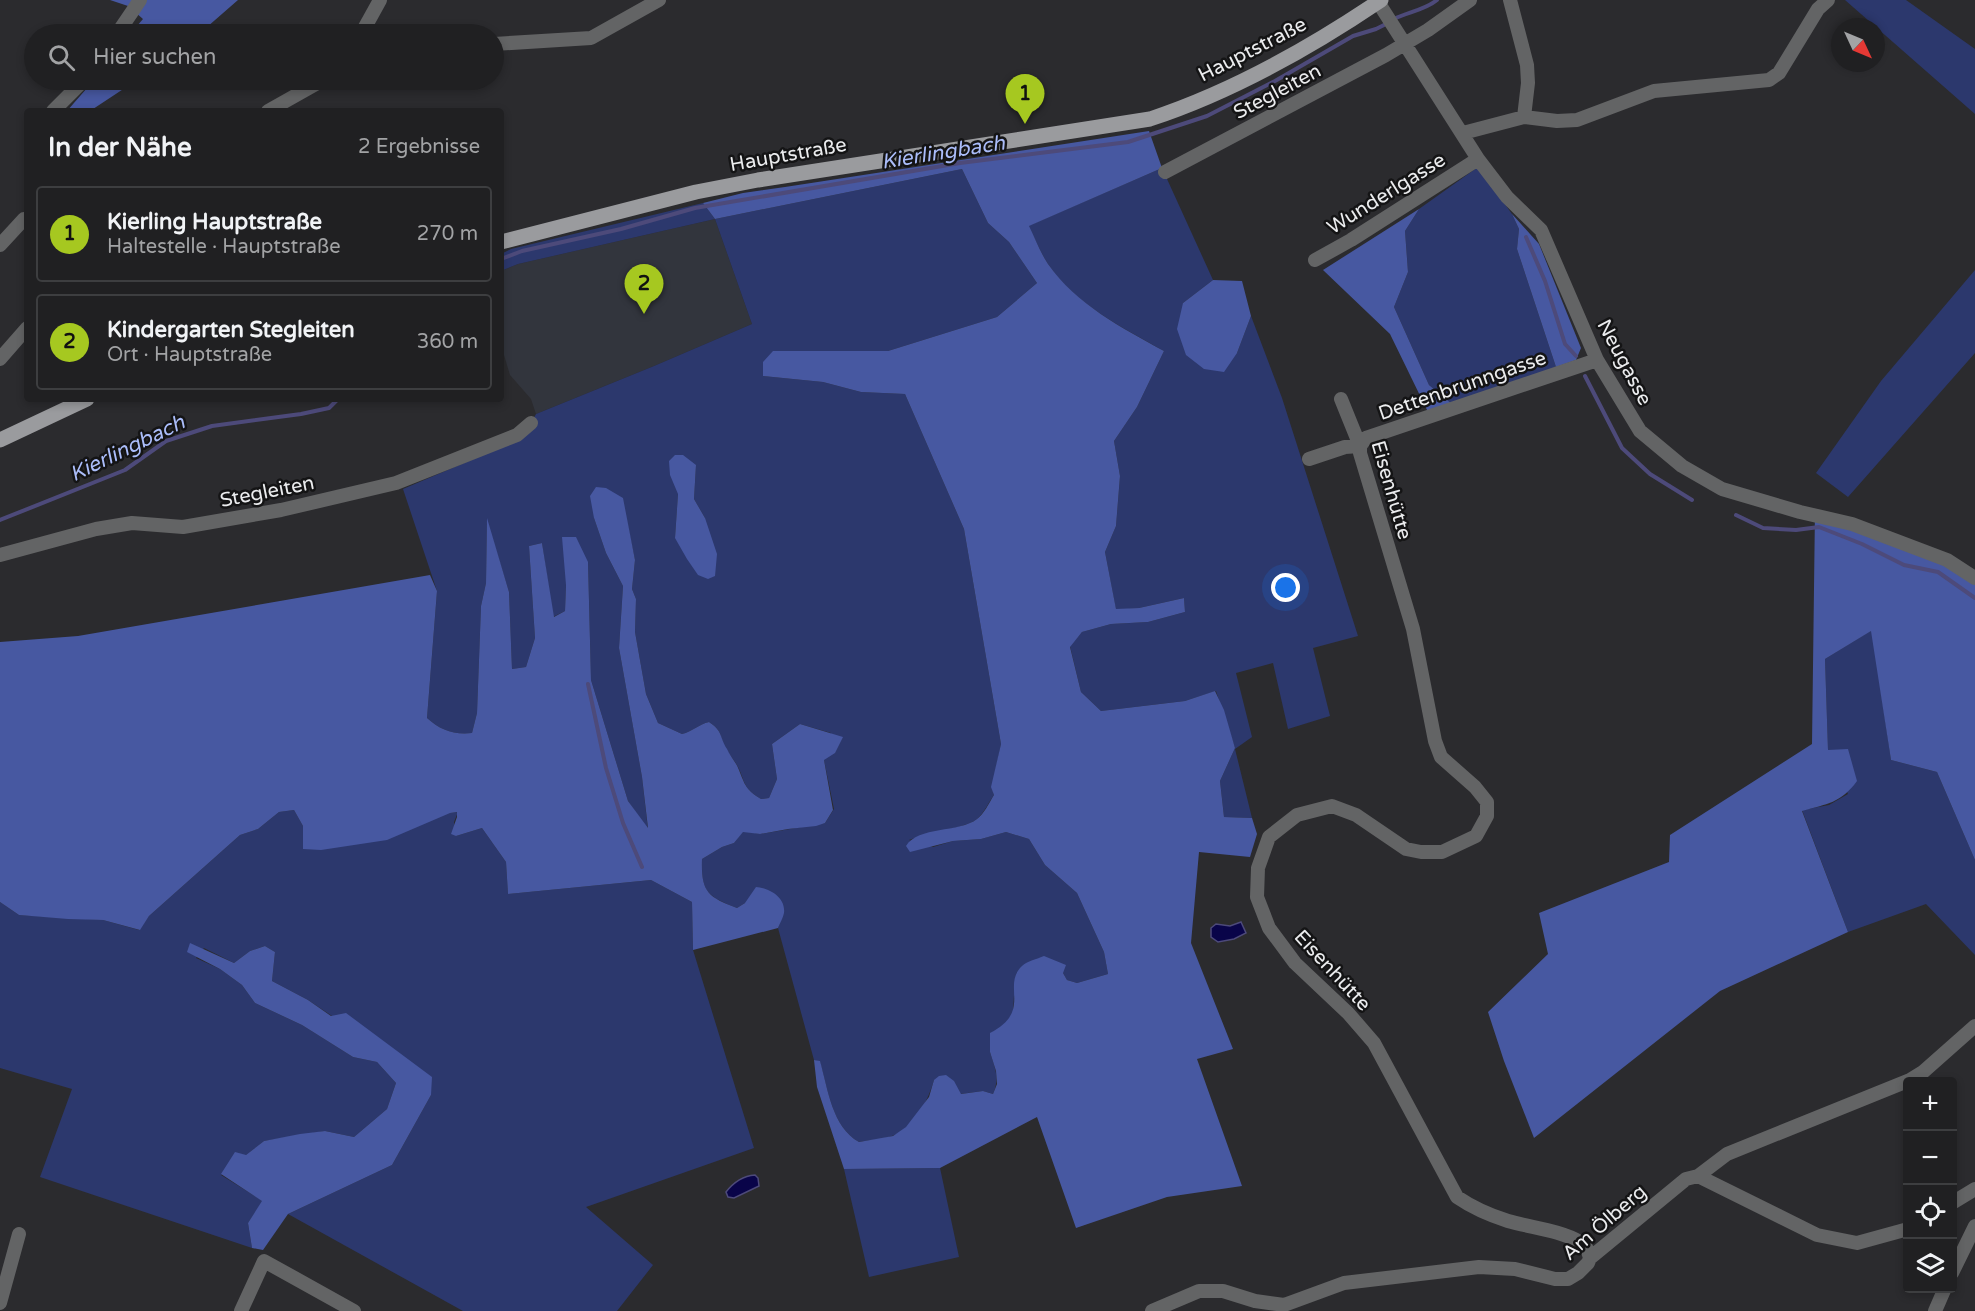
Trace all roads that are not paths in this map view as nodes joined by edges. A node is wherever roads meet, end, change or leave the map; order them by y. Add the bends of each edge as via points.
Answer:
1 (140, 0) edge
2 (380, 0) edge
3 (659, 0) edge
4 (1470, 0) edge
5 (1510, 0) edge
6 (1827, 0) edge
7 (1379, 1) edge
8 (124, 24) edge
9 (367, 24) edge
10 (1402, 37) junction
11 (504, 43) edge
12 (74, 90) edge
13 (305, 90) edge
14 (56, 108) edge
15 (273, 108) edge
16 (1524, 117) junction
17 (1463, 133) junction
18 (1478, 159) junction
19 (1165, 172) dead end
20 (24, 219) dead end
21 (504, 241) edge
22 (0, 245) edge
23 (1315, 260) dead end
24 (24, 331) edge
25 (0, 359) edge
26 (1597, 360) junction
27 (1341, 399) dead end
28 (81, 402) edge
29 (531, 423) dead end
30 (0, 440) edge
31 (1360, 446) junction
32 (1309, 459) dead end
33 (0, 555) edge
34 (1975, 578) edge
35 (1975, 1026) edge
36 (1698, 1176) junction
37 (1975, 1189) edge
38 (1957, 1200) edge
39 (1975, 1226) edge
40 (1903, 1230) edge
41 (19, 1234) dead end
42 (1590, 1257) junction
43 (1957, 1264) edge
44 (1943, 1293) edge
45 (0, 1303) edge
46 (1286, 1308) edge
47 (241, 1311) edge
48 (354, 1311) edge
49 (1152, 1311) edge
50 (1935, 1311) edge

1 - 8 street
2 - 9 street
3 - 11 street via 591,38
4 - 10 street, Stegleiten via 1434,26
5 - 16 street via 1527,65
6 - 16 street via 1779,74 1769,80 1654,91 1577,120
7 - 10 street, Neugasse
7 - 21 main road, Hauptstraße via 1245,80 1150,119 758,180
10 - 17 street, Neugasse
10 - 19 street, Stegleiten via 1386,55
12 - 14 street
13 - 15 street
16 - 17 street
17 - 18 street, Neugasse
18 - 23 street, Wunderlgasse
18 - 26 street, Neugasse via 1507,197 1542,230
20 - 22 street
24 - 25 street
26 - 31 street, Dettenbrunngasse via 1366,438
26 - 34 street, Neugasse via 1640,431 1682,466 1727,490 1852,524 1947,560
27 - 31 street, Eisenhütte
28 - 30 main road
29 - 33 street, Stegleiten via 517,435 396,483 281,510 183,527 132,523 96,529
31 - 32 street, Dettenbrunngasse
31 - 42 street, Eisenhütte via 1413,629 1435,741 1441,757 1486,802 1487,816 1476,836 1458,846 1442,852 1421,852 1406,849 1356,815 1332,806 1297,815 1269,837 1258,868 1257,897 1269,928 1295,963 1374,1043 1457,1197 1477,1210 1582,1243
35 - 36 street, Am Ölberg via 1910,1080 1727,1154
36 - 40 street via 1818,1235 1857,1243
36 - 42 street, Am Ölberg via 1676,1186
37 - 38 street
39 - 43 street
41 - 45 street
42 - 46 street, Am Ölberg via 1568,1279 1479,1267 1344,1283
44 - 50 street
46 - 49 street, Am Ölberg via 1223,1291 1199,1291
47 - 48 street via 264,1261

